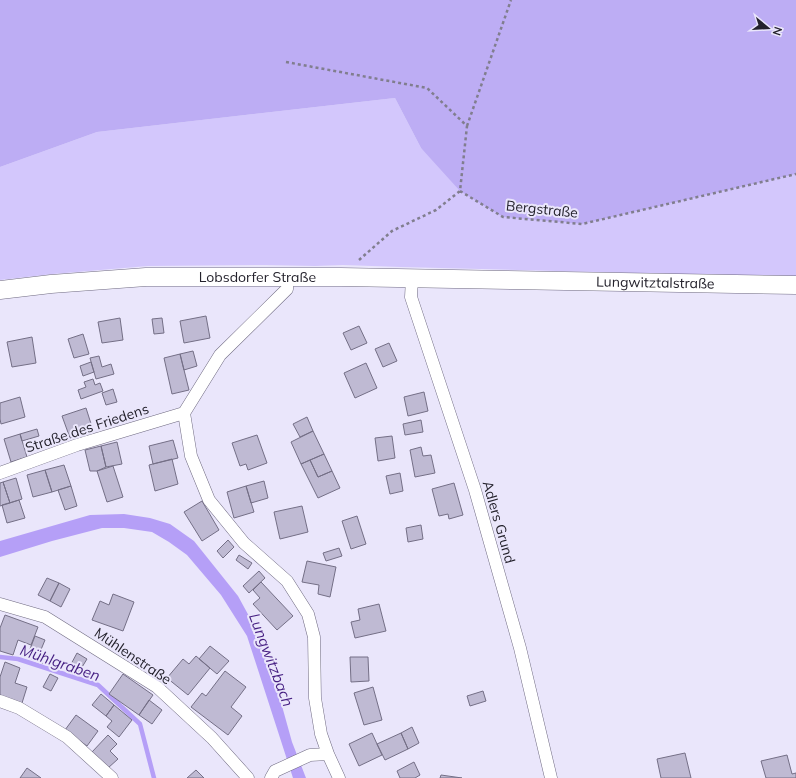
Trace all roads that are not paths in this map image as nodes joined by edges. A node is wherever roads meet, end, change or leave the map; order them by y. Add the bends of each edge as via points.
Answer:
1 (288, 277) junction
2 (412, 278) junction
3 (515, 280) joint
4 (796, 285) edge
5 (0, 290) edge
6 (184, 413) junction
7 (0, 473) edge
8 (0, 604) edge
9 (0, 701) edge
10 (328, 754) junction
11 (273, 774) edge
12 (112, 778) edge
13 (248, 778) edge
14 (339, 778) edge
15 (551, 778) edge

1 - 2 main road, Lobsdorfer Straße
1 - 5 main road, Lobsdorfer Straße via 146,277
1 - 6 street via 287,289 220,355
2 - 3 main road, Lobsdorfer Straße
2 - 15 street, Adlers Grund via 411,297 479,506 520,648
3 - 4 main road, Lungwitztalstraße
6 - 7 street, Straße des Friedens via 77,445
6 - 10 street via 191,456 209,500 244,543 287,581 308,614 314,637 315,698 321,734
8 - 13 street, Mühlenstraße via 46,617 157,687 212,738
9 - 12 street via 19,708 67,737
10 - 11 street via 310,755
10 - 14 street

